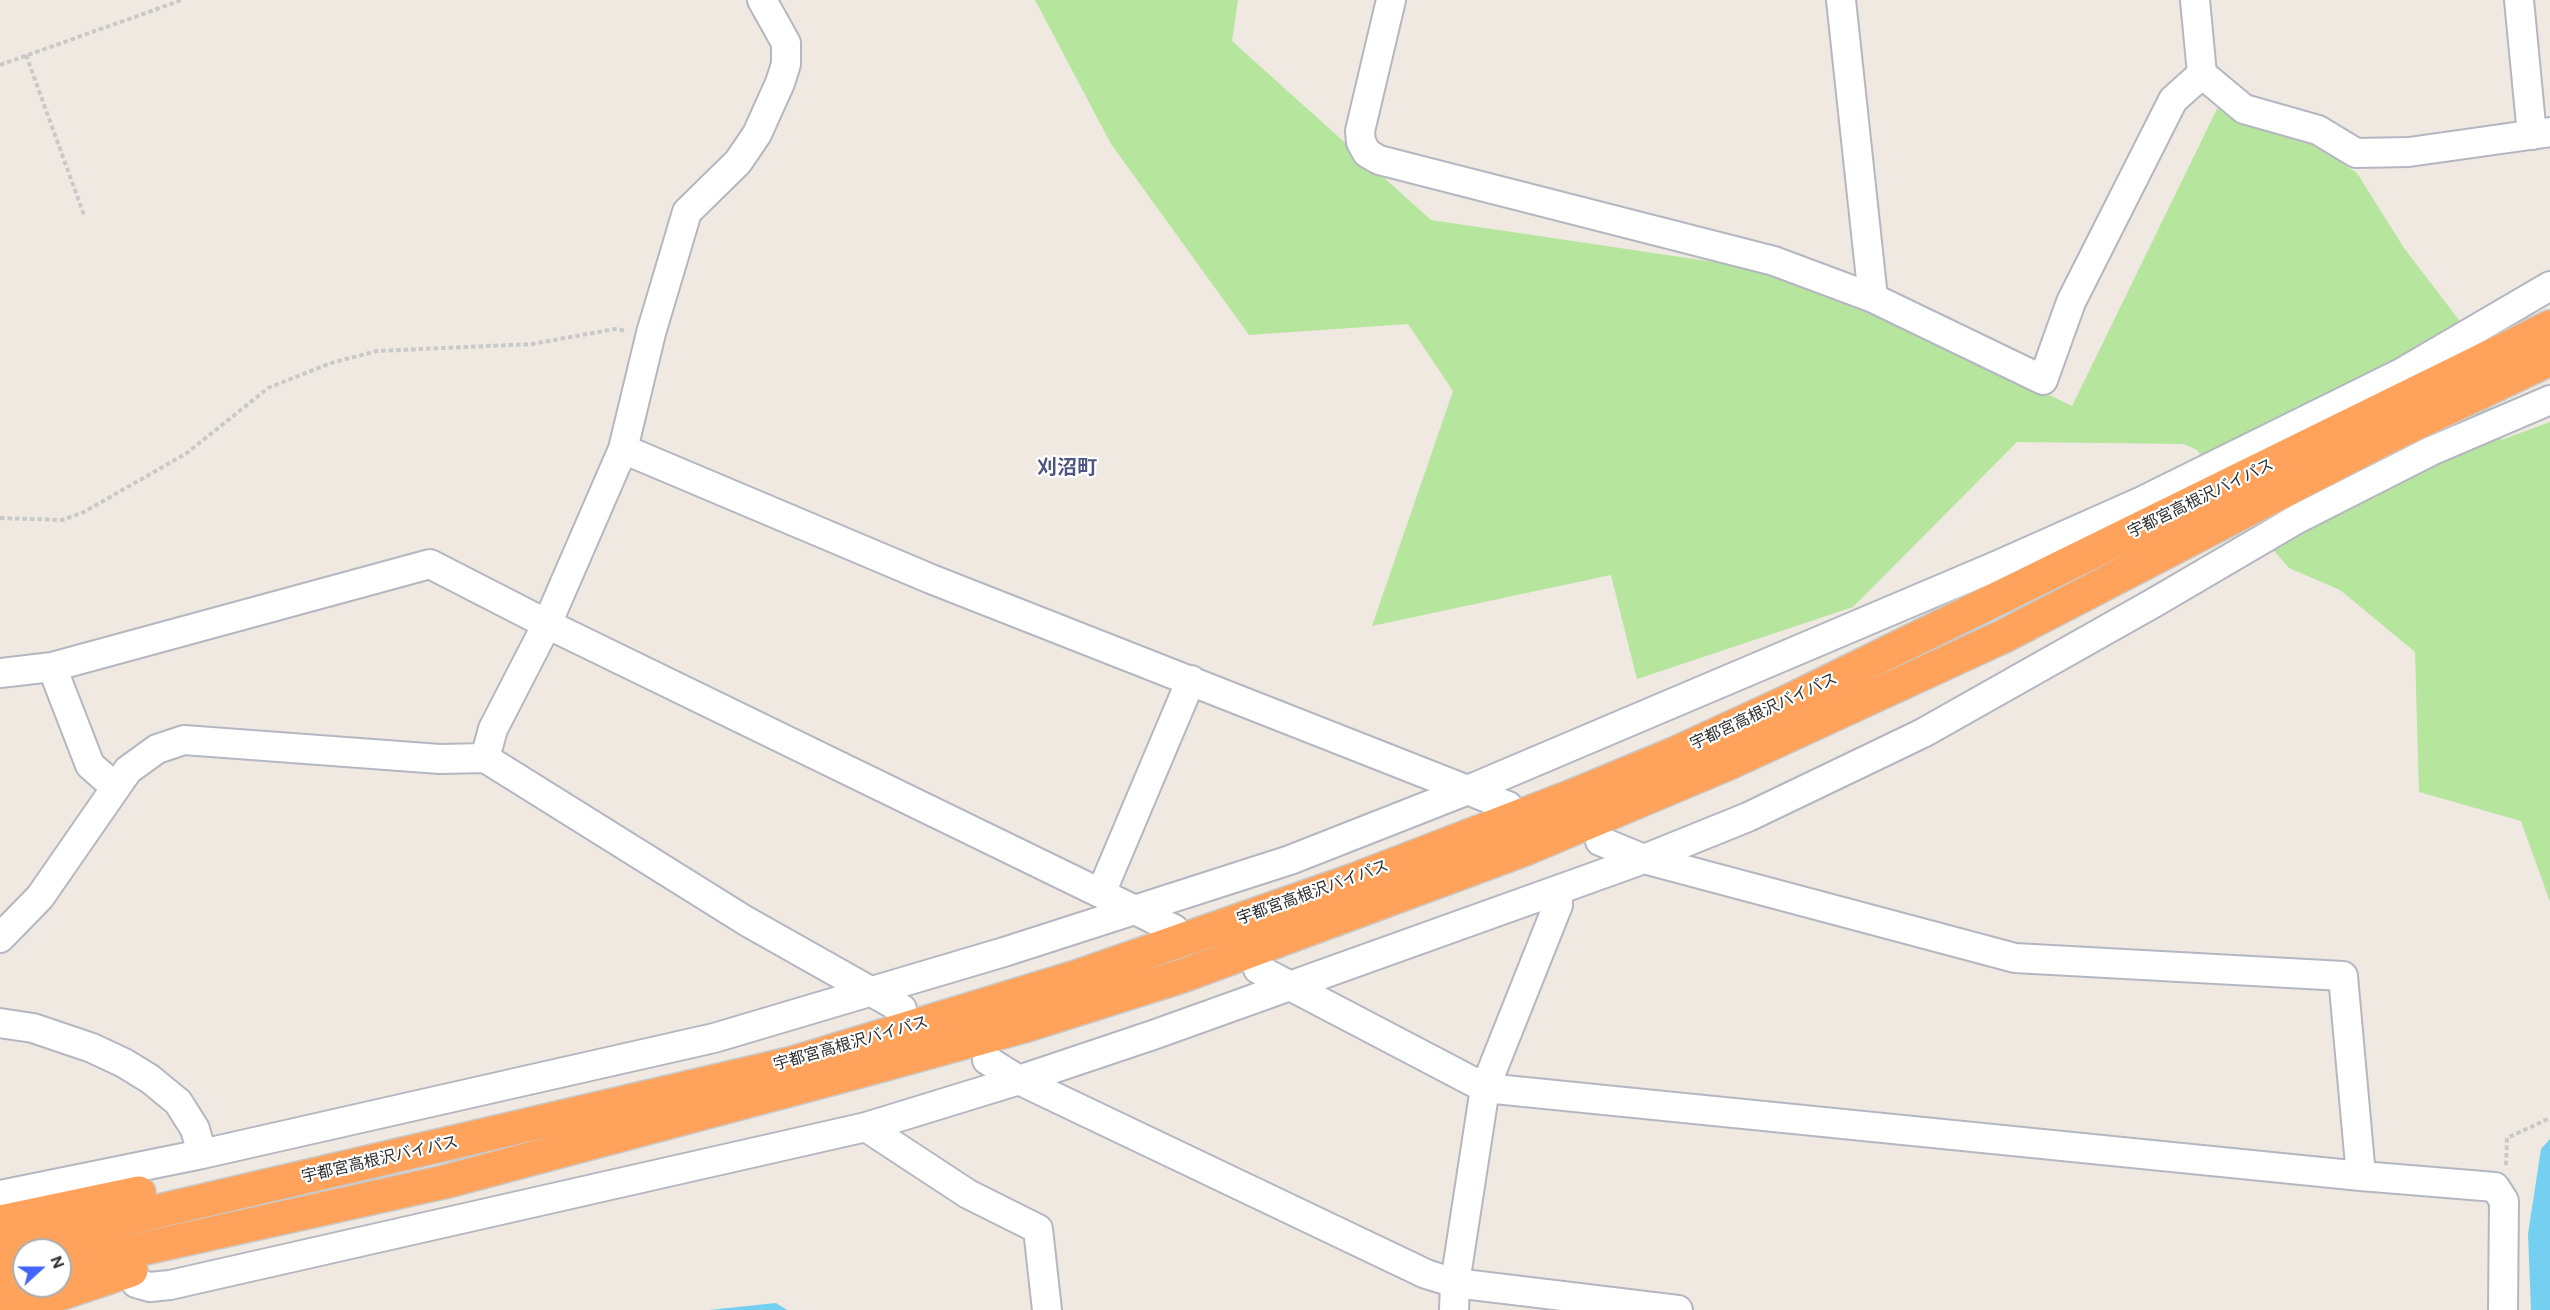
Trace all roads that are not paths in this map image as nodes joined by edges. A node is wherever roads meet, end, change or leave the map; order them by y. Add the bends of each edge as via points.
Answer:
1 (762, 0) edge
2 (1391, 0) edge
3 (1840, 0) edge
4 (2195, 0) edge
5 (2519, 0) edge
6 (2202, 74) junction
7 (2541, 133) edge
8 (2550, 286) edge
9 (1873, 298) junction
10 (2550, 327) edge
11 (2509, 346) junction
12 (2550, 359) edge
13 (2543, 404) edge
14 (623, 449) junction
15 (547, 624) junction
16 (52, 667) junction
17 (0, 673) edge
18 (1191, 680) junction
19 (485, 758) junction
20 (115, 787) junction
21 (1468, 790) junction
22 (1508, 806) dead end
23 (1600, 842) dead end
24 (1644, 859) junction
25 (1558, 890) junction
26 (1101, 893) junction
27 (1136, 911) junction
28 (1174, 929) dead end
29 (0, 938) edge
30 (1258, 969) dead end
31 (1290, 985) junction
32 (872, 992) junction
33 (902, 1009) dead end
34 (0, 1023) edge
35 (987, 1060) dead end
36 (1019, 1080) junction
37 (1485, 1088) junction
38 (537, 1124) junction
39 (866, 1127) junction
40 (202, 1154) junction
41 (2361, 1176) junction
42 (0, 1195) edge
43 (380, 1197) junction
44 (0, 1222) edge
45 (0, 1248) edge
46 (72, 1264) edge
47 (129, 1271) junction
48 (1454, 1297) edge
49 (11, 1310) edge
50 (1047, 1310) edge
51 (1678, 1310) edge
52 (2503, 1310) edge

1 - 14 street via 786,43 786,64 757,134 738,162 687,212 651,333
2 - 9 street via 1360,131 1367,153 1378,160 1774,261
3 - 9 street
4 - 6 street
5 - 7 street
6 - 7 street via 2244,110 2318,130 2356,153 2409,152
6 - 9 street via 2173,100 2071,302 2043,380
8 - 11 street
10 - 11 highway, 宇都宮高根沢バイパス
11 - 12 highway, 宇都宮高根沢バイパス
11 - 13 street
11 - 21 street via 2401,373 2142,501
11 - 38 highway, 宇都宮高根沢バイパス via 1848,673 1575,795 1354,880 1076,977 793,1063
11 - 43 highway, 宇都宮高根沢バイパス via 2387,437 2004,636 1729,763 1525,849 1182,976 1024,1026
13 - 24 street via 2430,451 2297,519 1923,733 1748,817
14 - 15 street
14 - 18 street via 931,579
15 - 16 street via 430,564
15 - 19 street via 493,729
15 - 26 street
16 - 17 street
16 - 20 street via 90,765
18 - 21 street
18 - 26 street
19 - 20 street via 440,759 184,740 157,749 128,770
19 - 32 street via 746,921
20 - 29 street via 40,897
21 - 22 street
21 - 27 street via 1290,860
23 - 24 street
24 - 25 street
24 - 41 street via 2015,958 2343,976
25 - 31 street
25 - 37 street via 1558,905
26 - 27 street
27 - 28 street
27 - 32 street
30 - 31 street
31 - 36 street
31 - 37 street
32 - 33 street
32 - 40 street via 704,1040
34 - 40 street via 33,1028 92,1048 150,1079 178,1102 195,1129
35 - 36 street
36 - 39 street
36 - 48 street via 1426,1274
37 - 41 street
37 - 48 street
38 - 44 highway via 202,1180
38 - 45 highway, 宇都宮高根沢バイパス
39 - 47 street via 170,1285 136,1284
39 - 50 street via 968,1194 1038,1229
40 - 42 street
41 - 52 street via 2495,1187 2504,1201
43 - 46 highway, 宇都宮高根沢バイパス
43 - 47 highway
47 - 49 highway
48 - 51 street

